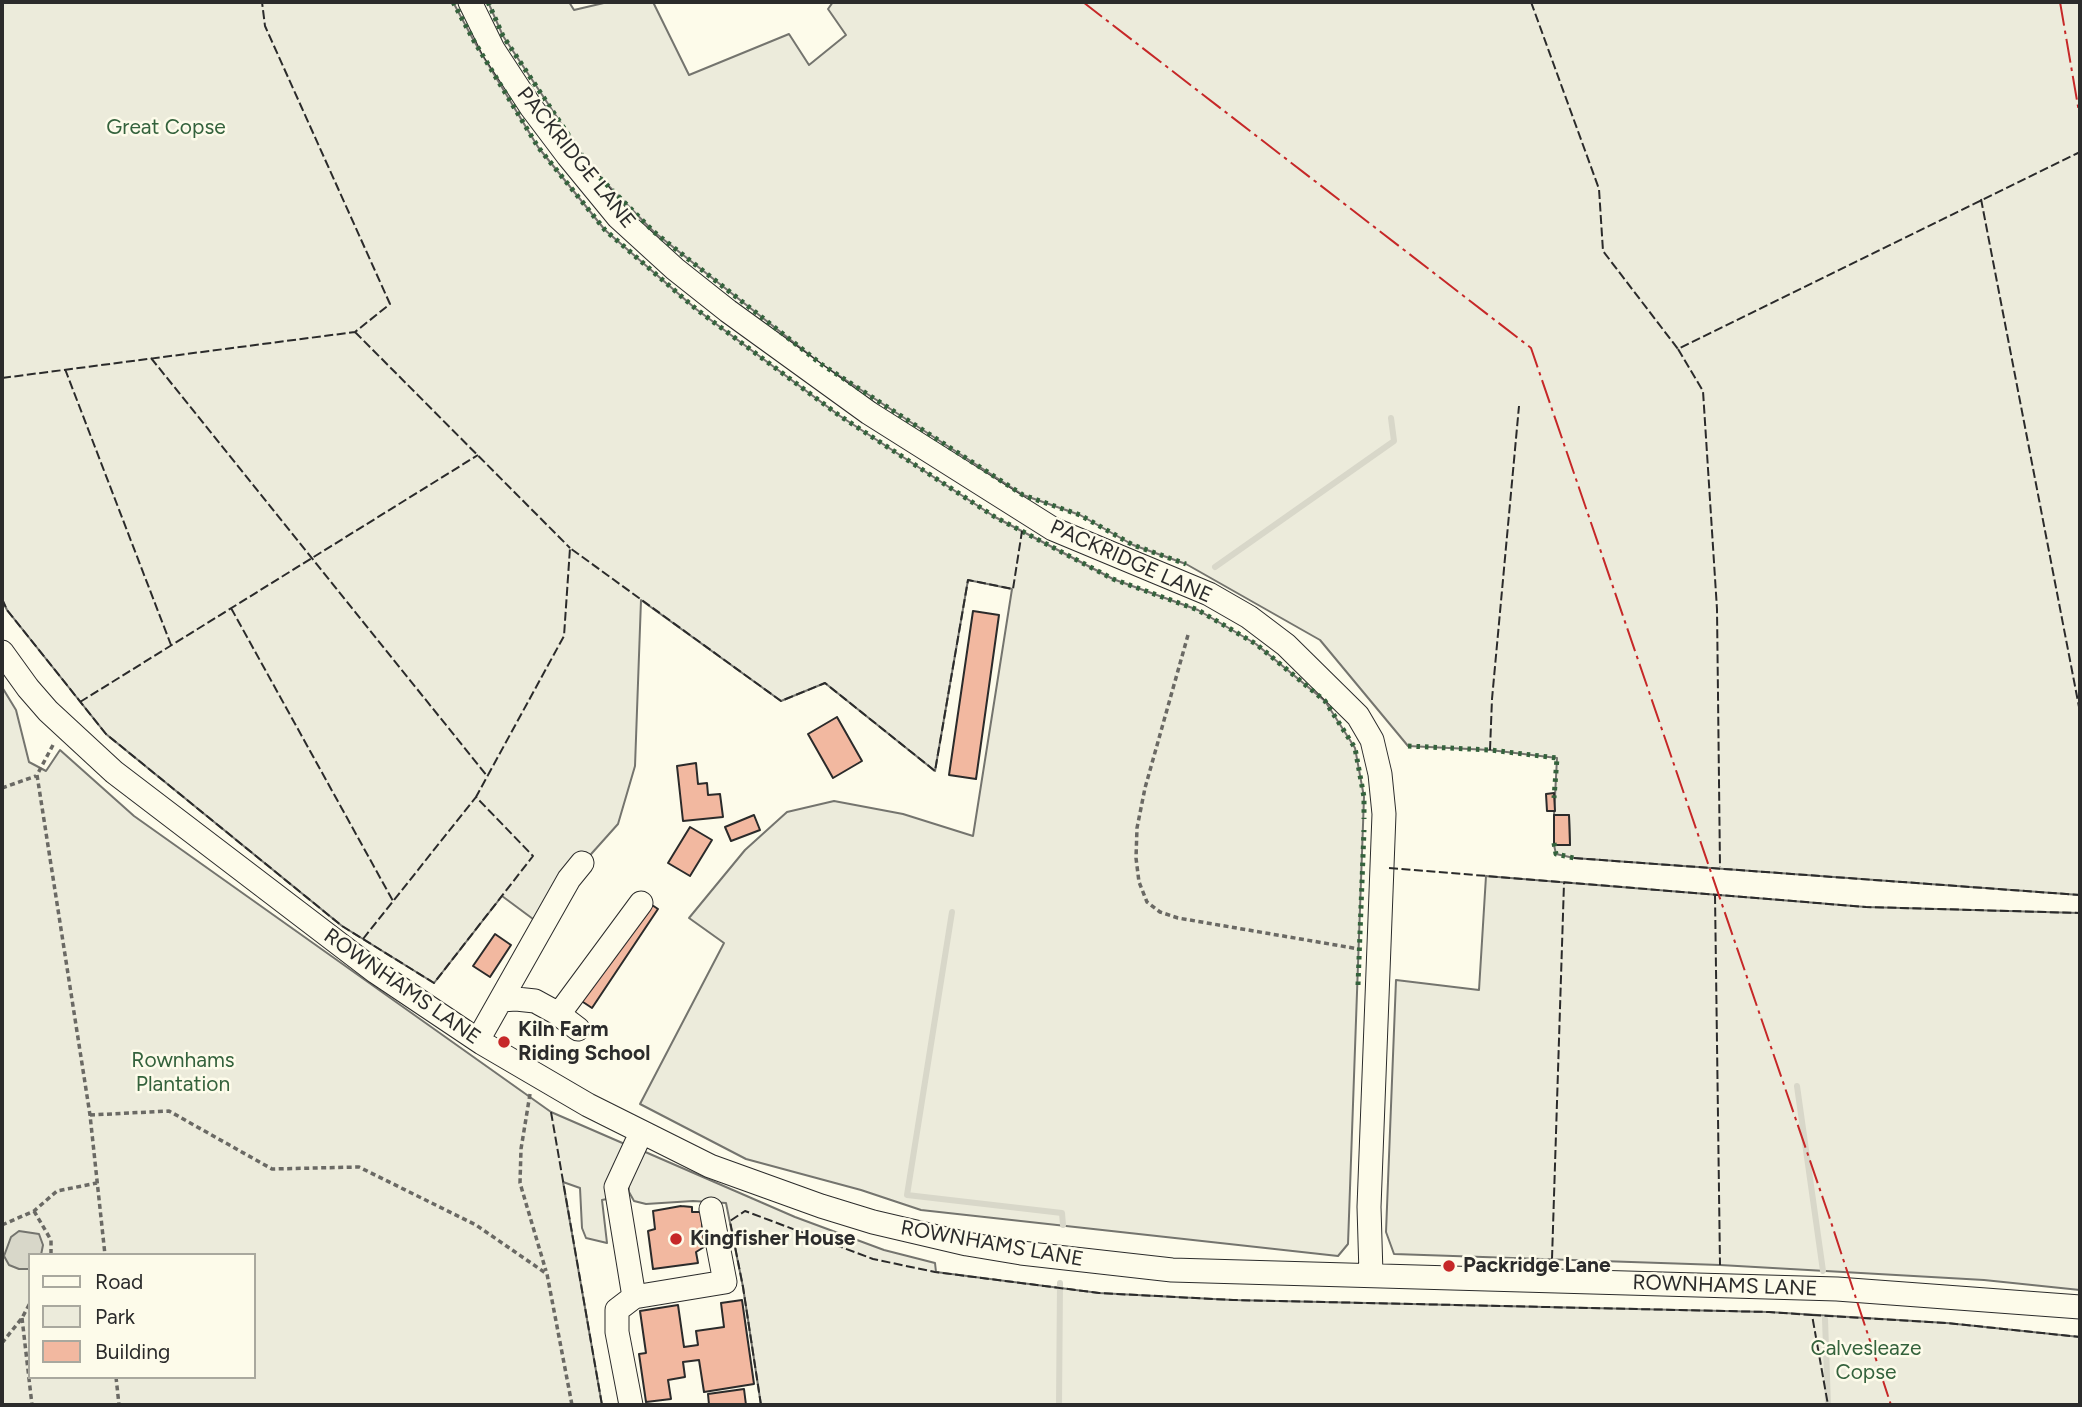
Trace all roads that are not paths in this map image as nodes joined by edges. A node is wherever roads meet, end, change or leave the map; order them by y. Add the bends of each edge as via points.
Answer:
1 (470, 2) edge
2 (2, 652) edge
3 (582, 863) dead end
4 (641, 903) dead end
5 (501, 1000) junction
6 (559, 1014) junction
7 (578, 1029) dead end
8 (478, 1040) junction
9 (641, 1133) junction
10 (711, 1209) dead end
11 (1371, 1274) junction
12 (634, 1297) junction
13 (2080, 1307) edge
14 (631, 1405) edge

1 - 11 street, PACKRIDGE LANE via 493,49 553,136 618,217 675,269 869,413 1053,530 1209,594 1249,617 1286,645 1358,716 1371,740 1384,814 1369,1207
2 - 8 street, ROWNHAMS LANE via 65,728 114,772 376,972
3 - 5 street
4 - 6 street
5 - 6 street via 535,1001
5 - 8 street
6 - 7 street
8 - 9 street, ROWNHAMS LANE
9 - 11 street, ROWNHAMS LANE via 792,1197 967,1244 1172,1270
9 - 12 street via 616,1187
10 - 12 street via 725,1283
11 - 13 street, ROWNHAMS LANE via 1873,1291
12 - 14 street via 617,1310

